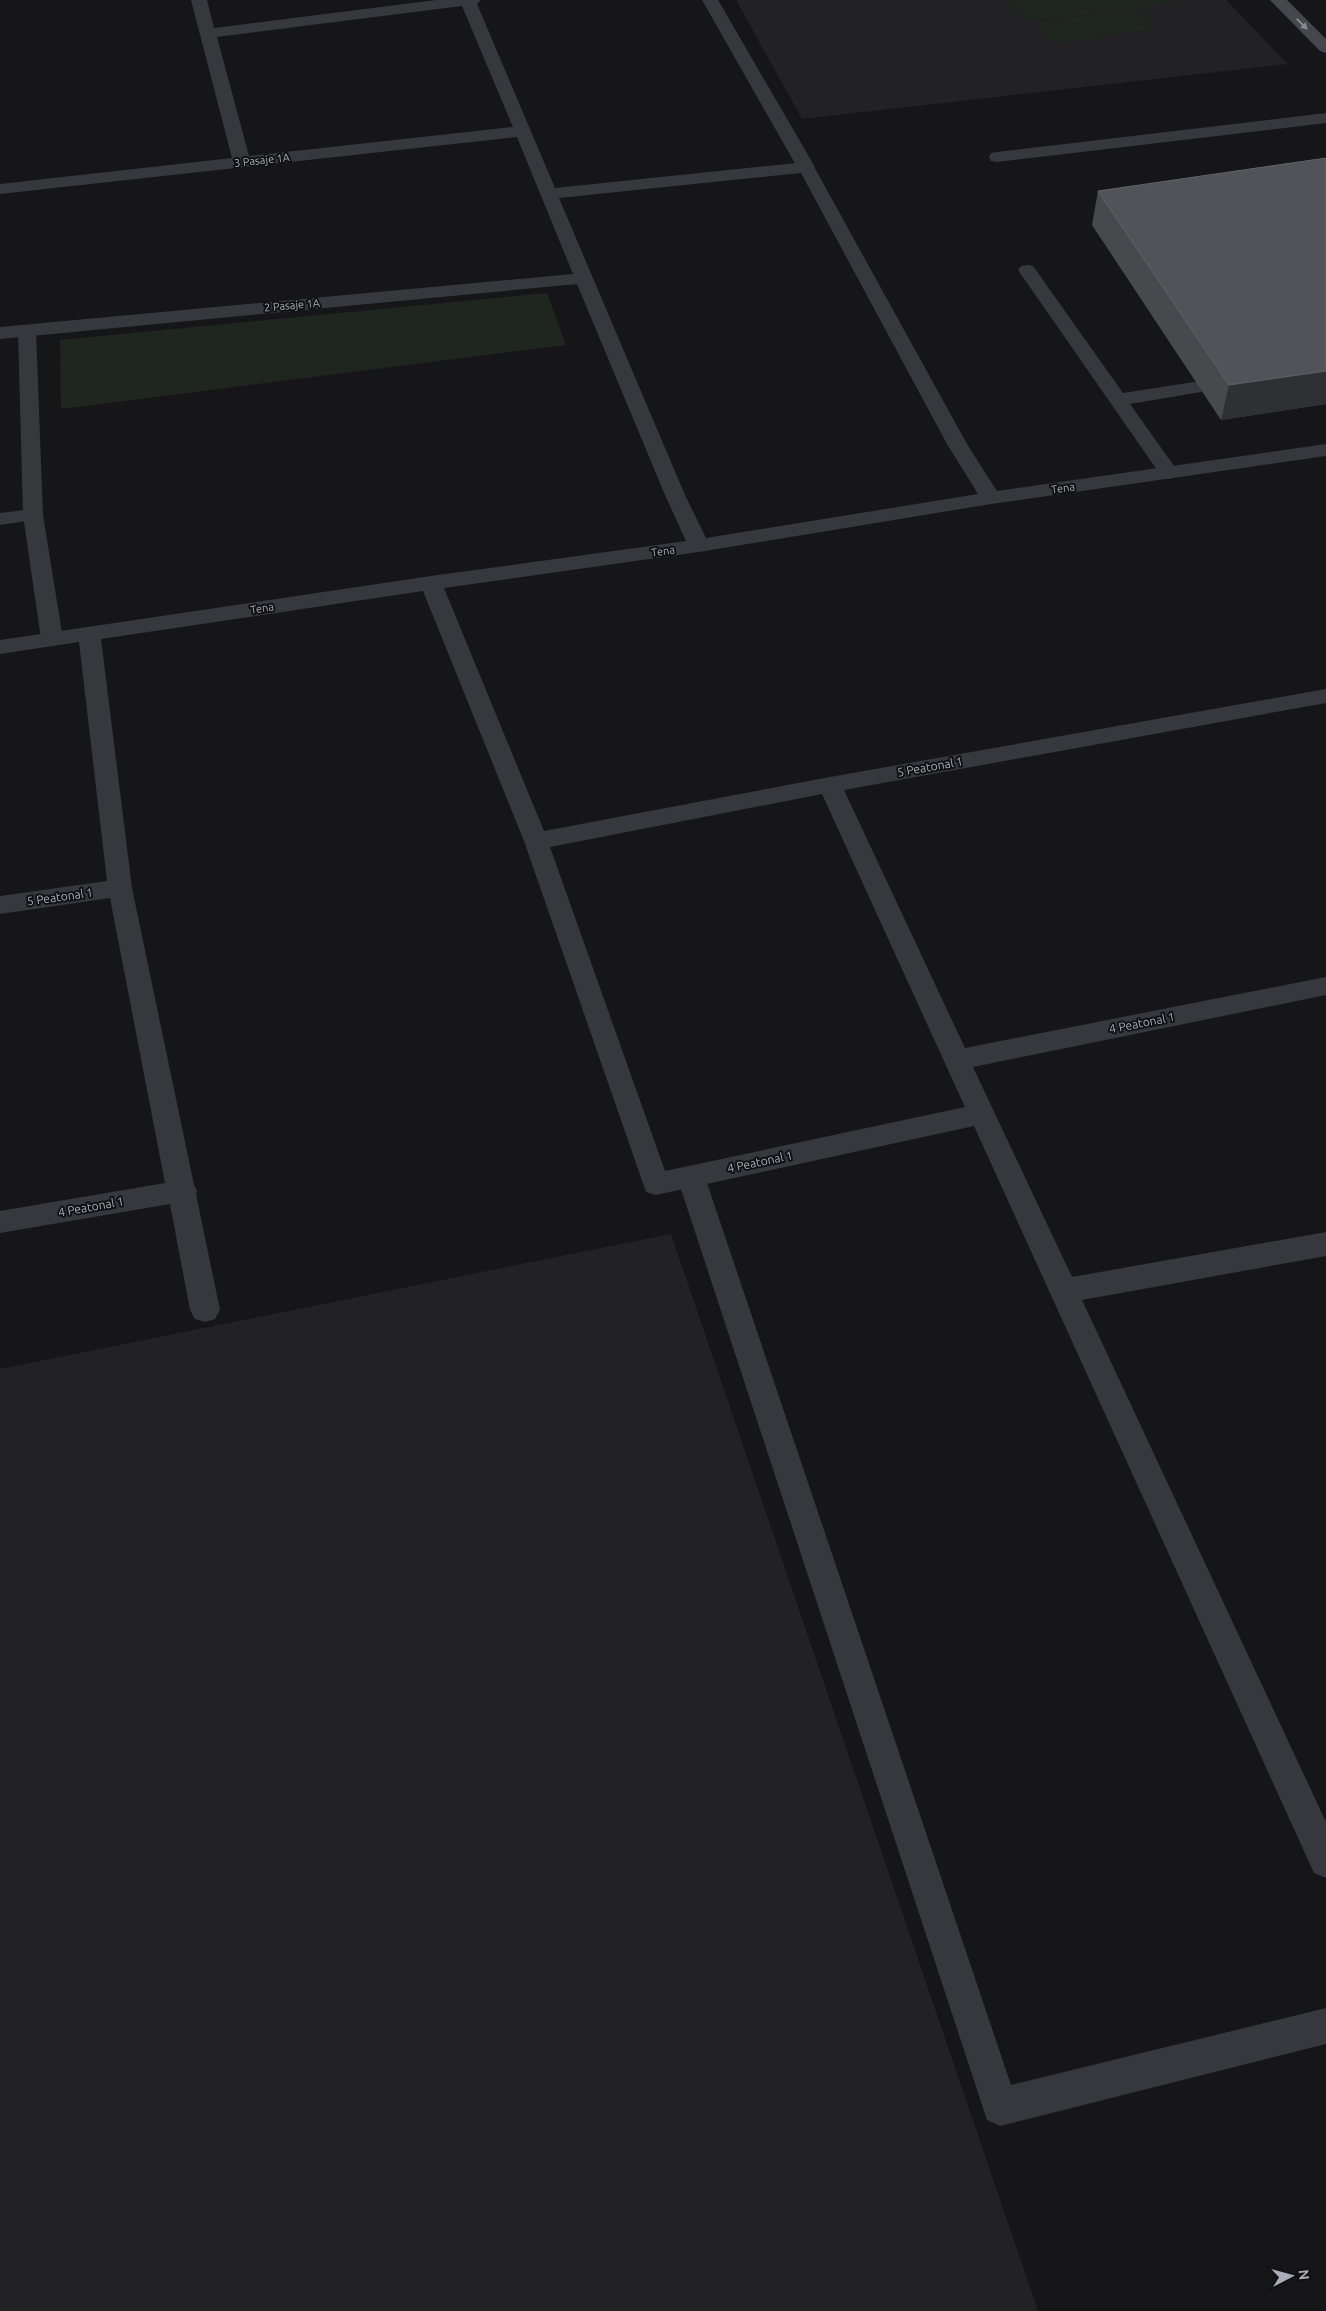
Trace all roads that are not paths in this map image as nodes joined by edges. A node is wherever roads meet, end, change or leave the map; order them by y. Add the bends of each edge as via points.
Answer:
1 (199, 0) edge
2 (473, 0) edge
3 (710, 0) edge
4 (1278, 0) edge
5 (468, 1) edge
6 (208, 33) junction
7 (1326, 48) edge
8 (1326, 118) edge
9 (524, 131) junction
10 (997, 157) dead end
11 (242, 162) junction
12 (806, 167) junction
13 (0, 189) edge
14 (549, 194) junction
15 (1027, 270) dead end
16 (584, 278) junction
17 (27, 331) junction
18 (0, 333) edge
19 (1194, 388) dead end
20 (1117, 400) junction
21 (1326, 450) edge
22 (1169, 473) junction
23 (991, 498) junction
24 (33, 515) junction
25 (0, 520) edge
26 (699, 546) junction
27 (431, 583) junction
28 (89, 635) junction
29 (52, 640) junction
30 (0, 647) edge
31 (1326, 696) edge
32 (830, 784) junction
33 (536, 841) junction
34 (120, 888) junction
35 (0, 905) edge
36 (1326, 986) edge
37 (957, 1060) junction
38 (982, 1114) junction
39 (691, 1177) junction
40 (183, 1191) junction
41 (0, 1222) edge
42 (1326, 1244) edge
43 (1063, 1291) junction
44 (206, 1310) dead end
45 (1326, 1861) edge
46 (1326, 2026) edge

1 - 6 street
2 - 5 street
3 - 12 street
4 -> 7 street
5 - 6 street
5 - 9 street
6 - 11 street
8 - 10 street
9 - 11 street, 3 Pasaje 1A
9 - 14 street
11 - 13 street, 3 Pasaje 1A
12 - 14 street
12 - 23 street via 957,444
14 - 16 street
15 - 20 street
16 - 17 street, 2 Pasaje 1A
16 - 26 street
17 - 18 street, 2 Pasaje 1A
17 - 24 street
19 - 20 street
20 - 22 street
21 - 22 street, Tena
22 - 23 street, Tena
23 - 26 street, Tena
24 - 25 street
24 - 29 street
26 - 27 street, Tena
27 - 28 street, Tena
27 - 33 street
28 - 29 street, Tena
28 - 34 street
29 - 30 street, Tena
31 - 32 street, 5 Peatonal 1
32 - 33 street, 5 Peatonal 1
32 - 37 street
33 - 39 street, 4 Peatonal 1 via 656,1184
34 - 35 street, 5 Peatonal 1
34 - 40 street
36 - 37 street, 4 Peatonal 1
37 - 38 street
38 - 39 street, 4 Peatonal 1
38 - 43 street
39 - 46 street via 1000,2107
40 - 41 street, 4 Peatonal 1
40 - 44 street
42 - 43 street
43 - 45 street

